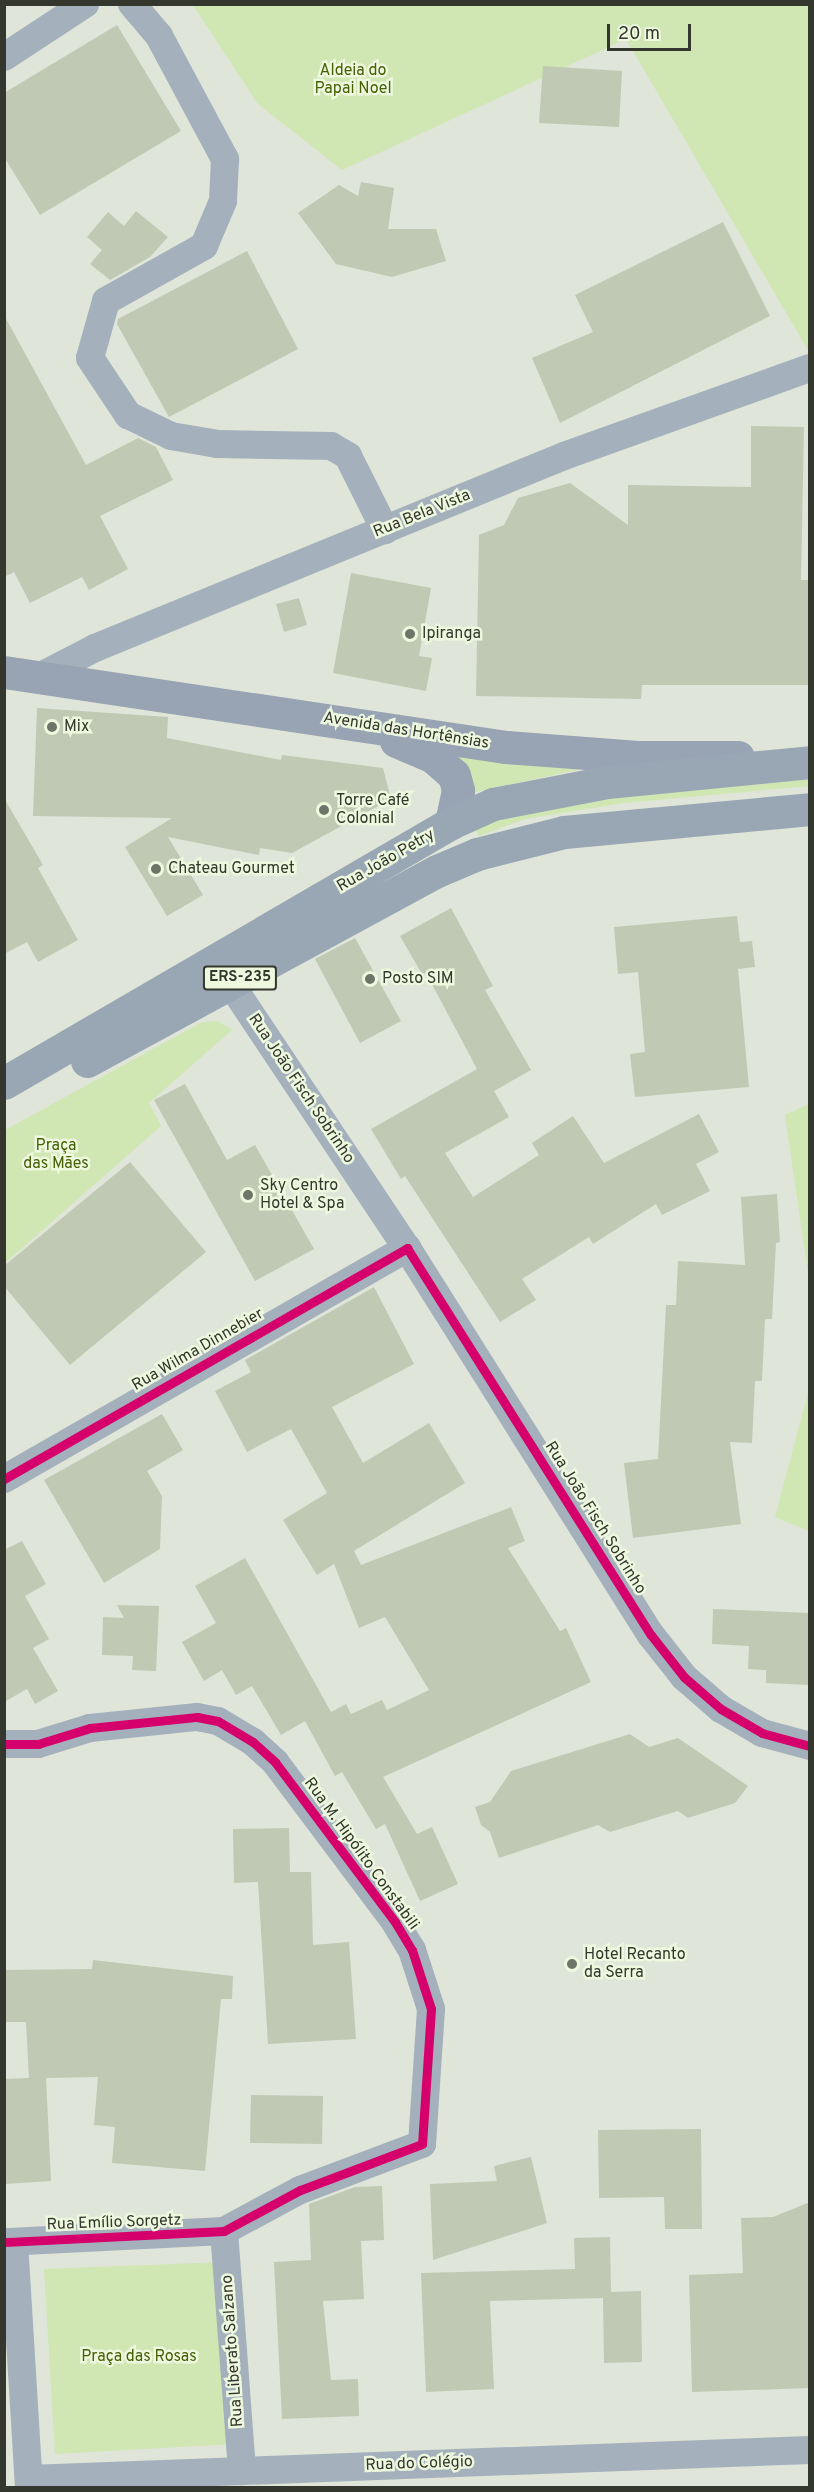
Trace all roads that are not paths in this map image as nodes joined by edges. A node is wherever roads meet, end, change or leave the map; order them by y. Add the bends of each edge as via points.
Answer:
1 (85, 4) edge
2 (132, 4) edge
3 (4, 57) edge
4 (810, 368) edge
5 (385, 530) junction
6 (4, 672) edge
7 (41, 676) junction
8 (356, 724) junction
9 (810, 760) edge
10 (810, 809) edge
11 (451, 823) junction
12 (230, 983) junction
13 (4, 1083) edge
14 (4, 1105) edge
15 (407, 1248) junction
16 (4, 1479) edge
17 (4, 1744) edge
18 (810, 1746) edge
19 (224, 2231) junction
20 (9, 2242) edge
21 (810, 2450) edge
22 (242, 2471) junction
23 (29, 2483) edge

1 - 3 street
2 - 5 street via 159,36 225,159 223,201 204,246 106,301 90,358 128,415 171,436 218,444 319,445 340,451 348,456
4 - 5 street, Rua Bela Vista via 564,456
5 - 7 street, Rua Bela Vista via 95,648
6 - 7 main road, Avenida das Hortênsias
7 - 8 main road, Avenida das Hortênsias
8 - 9 main road, Avenida das Hortênsias via 517,748 638,757
8 - 11 main road via 445,765 454,775 458,790
9 - 11 main road, Rua João Petry via 556,790 493,804
10 - 12 main road, Rua João Petry / ERS-235 via 564,832 477,854
11 - 13 main road, Rua João Petry / ERS-235
12 - 14 main road, Rua João Petry / ERS-235
12 - 15 street, Rua João Fisch Sobrinho
15 - 16 street, Rua Wilma Dinnebier
15 - 18 street, Rua João Fisch Sobrinho via 645,1625 684,1677 721,1709 762,1733
17 - 19 street, Rua M. Hipólito Constabili via 38,1744 90,1728 165,1718 218,1721 253,1742 275,1762 412,1950 431,2009 422,2144 300,2190
19 - 20 street, Rua Emílio Sorgetz
19 - 22 street, Rua Liberato Salzano
20 - 23 street
21 - 22 street, Rua do Colégio
22 - 23 street, Rua do Colégio

